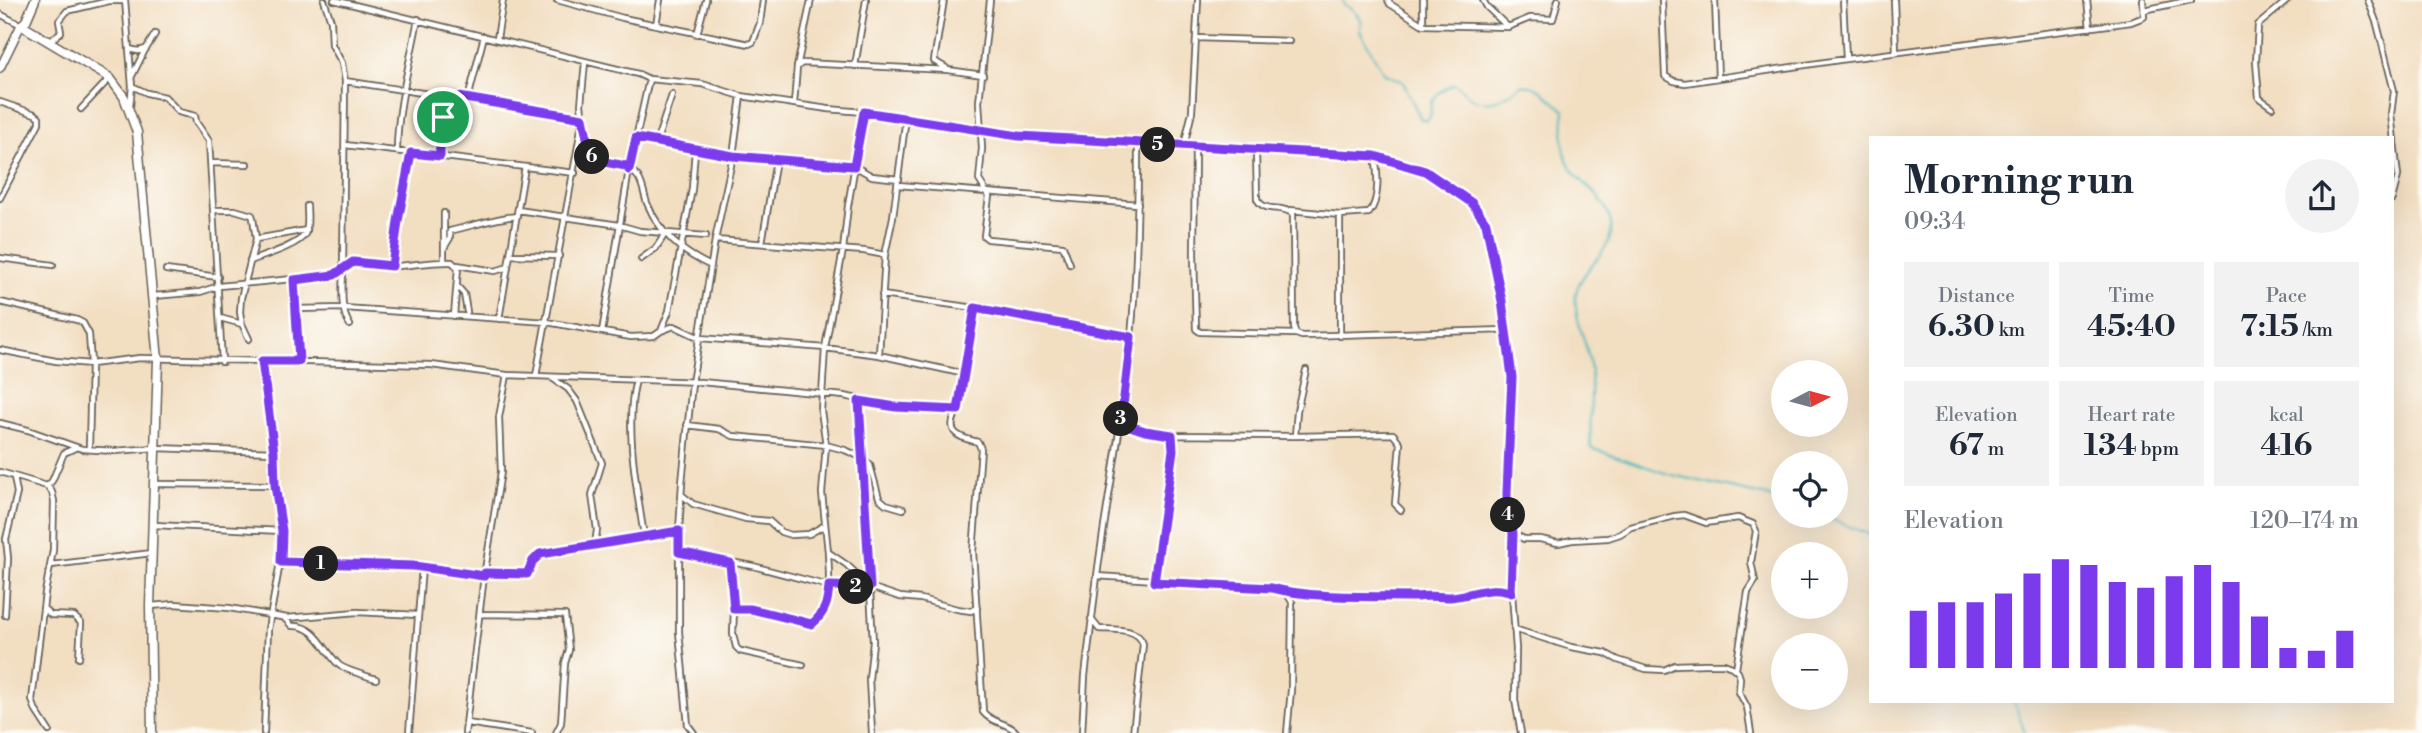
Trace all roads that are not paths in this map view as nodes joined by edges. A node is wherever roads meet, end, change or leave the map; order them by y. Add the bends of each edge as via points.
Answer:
1 (35, 0) edge
2 (125, 0) edge
3 (324, 0) edge
4 (334, 0) edge
5 (503, 0) edge
6 (557, 0) edge
7 (660, 0) edge
8 (706, 0) edge
9 (763, 0) edge
10 (811, 0) edge
11 (866, 0) edge
12 (944, 0) edge
13 (990, 0) edge
14 (1198, 0) edge
15 (1388, 0) edge
16 (1423, 0) edge
17 (1483, 0) edge
18 (1558, 0) edge
19 (1662, 0) edge
20 (1714, 0) edge
21 (1843, 0) edge
22 (1894, 0) edge
23 (2087, 0) edge
24 (2143, 0) edge
25 (2191, 0) edge
26 (2288, 0) edge
27 (2368, 0) edge
28 (2144, 10) junction
29 (0, 14) edge
30 (418, 19) junction
31 (21, 25) junction
32 (656, 25) junction
33 (1423, 25) junction
34 (1508, 27) junction
35 (2090, 28) junction
36 (155, 33) dead end
37 (697, 34) junction
38 (484, 36) junction
39 (1197, 38) junction
40 (496, 39) junction
41 (1289, 41) dead end
42 (50, 42) junction
43 (130, 49) junction
44 (146, 49) junction
45 (1896, 52) junction
46 (1846, 59) junction
47 (585, 62) junction
48 (855, 66) junction
49 (797, 67) junction
50 (0, 68) edge
51 (948, 70) junction
52 (983, 75) junction
53 (131, 76) junction
54 (110, 78) junction
55 (1718, 78) junction
56 (649, 79) junction
57 (345, 81) junction
58 (132, 86) junction
59 (404, 88) junction
60 (672, 95) dead end
61 (741, 96) junction
62 (459, 97) junction
63 (468, 99) junction
64 (0, 102) edge
65 (794, 104) junction
66 (2272, 107) dead end
67 (130, 108) junction
68 (81, 109) dead end
69 (864, 112) junction
70 (906, 117) junction
71 (583, 118) junction
72 (981, 131) junction
73 (2393, 136) edge
74 (636, 138) junction
75 (2394, 141) edge
76 (656, 143) junction
77 (1138, 144) junction
78 (345, 145) junction
79 (1184, 146) junction
80 (1195, 147) junction
81 (695, 149) junction
82 (1256, 150) junction
83 (397, 151) junction
84 (411, 153) junction
85 (440, 156) junction
86 (733, 156) junction
87 (1375, 156) junction
88 (776, 160) junction
89 (211, 163) junction
90 (247, 164) dead end
91 (854, 166) junction
92 (525, 167) junction
93 (629, 170) junction
94 (575, 173) junction
95 (898, 182) junction
96 (2394, 191) edge
97 (986, 192) junction
98 (0, 198) edge
99 (1138, 204) junction
100 (307, 206) dead end
101 (213, 210) junction
102 (1289, 210) junction
103 (444, 213) dead end
104 (517, 213) junction
105 (1340, 215) junction
106 (566, 217) junction
107 (619, 225) junction
108 (307, 230) junction
109 (685, 233) junction
110 (665, 234) junction
111 (706, 236) dead end
112 (256, 239) junction
113 (715, 240) junction
114 (762, 243) junction
115 (444, 248) junction
116 (681, 249) junction
117 (844, 250) junction
118 (510, 255) junction
119 (886, 255) junction
120 (559, 256) junction
121 (0, 258) edge
122 (642, 259) dead end
123 (250, 262) junction
124 (444, 262) junction
125 (456, 264) junction
126 (1070, 264) dead end
127 (53, 265) dead end
128 (392, 266) junction
129 (710, 266) junction
130 (343, 267) junction
131 (505, 268) dead end
132 (166, 270) dead end
133 (218, 277) junction
134 (294, 280) junction
135 (244, 284) junction
136 (456, 285) junction
137 (219, 286) junction
138 (882, 295) junction
139 (154, 296) junction
140 (0, 302) edge
141 (344, 308) junction
142 (975, 308) junction
143 (297, 309) junction
144 (467, 312) dead end
145 (454, 316) junction
146 (220, 317) junction
147 (499, 319) junction
148 (666, 319) junction
149 (547, 322) junction
150 (242, 324) junction
151 (350, 325) dead end
152 (674, 326) junction
153 (1506, 330) junction
154 (662, 331) junction
155 (602, 332) junction
156 (1296, 334) junction
157 (1340, 336) junction
158 (1131, 337) junction
159 (700, 338) junction
160 (249, 339) dead end
161 (825, 348) junction
162 (0, 350) edge
163 (879, 355) junction
164 (158, 360) junction
165 (262, 361) junction
166 (299, 361) junction
167 (222, 362) junction
168 (91, 364) junction
169 (1306, 370) dead end
170 (965, 374) junction
171 (507, 375) junction
172 (536, 376) junction
173 (551, 377) junction
174 (636, 380) junction
175 (692, 383) junction
176 (822, 394) junction
177 (859, 401) junction
178 (958, 410) junction
179 (0, 423) edge
180 (1121, 423) junction
181 (687, 425) junction
182 (1172, 435) junction
183 (1295, 436) junction
184 (826, 445) junction
185 (76, 447) junction
186 (89, 448) junction
187 (156, 448) junction
188 (274, 452) junction
189 (861, 457) junction
190 (0, 472) edge
191 (15, 477) junction
192 (28, 481) junction
193 (155, 484) junction
194 (275, 485) junction
195 (47, 486) junction
196 (17, 493) junction
197 (681, 494) junction
198 (903, 509) dead end
199 (1401, 509) dead end
200 (153, 525) junction
201 (825, 525) junction
202 (282, 531) junction
203 (679, 531) junction
204 (1513, 533) junction
205 (644, 536) junction
206 (595, 544) junction
207 (679, 552) junction
208 (828, 552) junction
209 (152, 553) junction
210 (281, 562) junction
211 (730, 563) junction
212 (51, 565) junction
213 (422, 567) junction
214 (484, 574) junction
215 (1097, 576) junction
216 (1154, 582) junction
217 (829, 586) junction
218 (870, 587) junction
219 (1286, 592) junction
220 (1511, 593) junction
221 (150, 606) junction
222 (44, 608) junction
223 (977, 608) junction
224 (734, 609) junction
225 (271, 614) junction
226 (480, 614) junction
227 (5, 615) dead end
228 (418, 615) junction
229 (1091, 619) junction
230 (1513, 629) junction
231 (79, 657) dead end
232 (803, 665) dead end
233 (1736, 669) junction
234 (376, 679) dead end
235 (467, 723) junction
236 (489, 727) junction
237 (49, 731) dead end
238 (152, 733) edge
239 (264, 733) edge
240 (410, 733) edge
241 (465, 733) edge
242 (497, 733) edge
243 (532, 733) edge
244 (556, 733) edge
245 (694, 733) edge
246 (873, 733) edge
247 (1017, 733) edge
248 (1082, 733) edge
249 (1133, 733) edge
250 (1287, 733) edge
251 (1521, 733) edge
252 (1751, 733) edge

1 - 31 highway
2 - 42 street via 67,11 59,21 61,32
2 - 43 street
3 - 57 street via 332,45
4 - 30 street
5 - 40 street
6 - 32 street
7 - 32 street
8 - 37 street
9 - 37 street via 753,42
10 - 49 street
11 - 48 street
12 - 51 street via 934,61
13 - 52 street
14 - 39 street
15 - 33 street
16 - 33 street
17 - 34 street
18 - 34 street via 1553,19 1530,18
19 - 55 street via 1665,76 1685,83
20 - 55 street
21 - 46 street
22 - 45 street
23 - 35 street
24 - 28 street
25 - 28 street
26 - 66 street via 2258,25 2259,98
27 - 73 street via 2394,91
28 - 35 street via 2144,17 2131,22
29 - 31 street
30 - 38 street
30 - 59 street
31 - 42 highway
31 - 50 main road
32 - 37 street
33 - 34 street
35 - 45 street
36 - 44 street
38 - 40 street
38 - 63 street
39 - 41 street
39 - 79 street via 1192,112
40 - 47 street
42 - 54 highway
43 - 44 street
43 - 53 street
44 - 53 street
45 - 46 street
46 - 55 street
47 - 56 street
47 - 71 street
48 - 49 street
48 - 51 street
49 - 65 street
51 - 52 street
52 - 72 street
53 - 58 street
54 - 67 highway
54 - 68 street
56 - 61 street via 702,83
56 - 74 street
57 - 59 street
57 - 78 street
58 - 67 street
58 - 89 street via 165,97 179,112 195,116 209,141
59 - 62 street
59 - 83 street
60 - 76 street
61 - 65 street
61 - 86 street
62 - 63 street
62 - 85 street via 439,126
63 - 71 street
64 - 98 street via 39,117
65 - 69 street
67 - 139 highway via 140,155
69 - 70 street
69 - 91 street
70 - 72 street
70 - 95 street
71 - 93 street via 594,160
71 - 94 street
72 - 77 street
72 - 97 street via 979,180
74 - 76 street
74 - 93 street
75 - 96 street via 2398,176
76 - 81 street
77 - 79 street
77 - 99 street
78 - 83 street
78 - 130 street
79 - 80 street
80 - 82 street
80 - 156 street via 1196,329
81 - 86 street
81 - 109 street
82 - 87 street
82 - 102 street via 1257,199 1264,208
83 - 84 street
84 - 85 street
84 - 128 street
85 - 92 street
86 - 88 street
86 - 113 street
87 - 105 street via 1374,207 1369,214
87 - 153 street via 1425,171 1472,203 1486,223
88 - 91 street
88 - 114 street
89 - 90 street
89 - 101 street
91 - 95 street
91 - 117 street
92 - 94 street
92 - 104 street
93 - 107 street
93 - 110 street via 640,181
94 - 106 street
95 - 97 street
95 - 119 street
97 - 99 street
97 - 126 street via 984,236 1063,246
99 - 158 street
100 - 108 street
101 - 112 street via 252,215
101 - 133 street
102 - 105 street
102 - 156 street via 1293,214
103 - 115 street
104 - 106 street
104 - 115 street via 450,231
104 - 118 street
105 - 157 street
106 - 107 street
106 - 120 street
107 - 110 street
107 - 155 street
108 - 112 street
108 - 123 street via 287,247
109 - 110 street
109 - 111 street
109 - 116 street
110 - 116 street
110 - 122 street
112 - 123 street
113 - 114 street
113 - 129 street
114 - 117 street
115 - 124 street
116 - 129 street
116 - 148 street
117 - 119 street
117 - 161 street
118 - 120 street
118 - 147 street
119 - 138 street
120 - 149 street
121 - 127 street
123 - 135 street
124 - 125 street
124 - 128 street
125 - 131 street via 495,271
125 - 136 street
128 - 130 street via 353,262
129 - 159 street
130 - 134 street via 334,275
130 - 141 street
132 - 133 street
133 - 137 street
134 - 135 street
134 - 143 street
135 - 137 street
135 - 150 street
136 - 144 street via 464,294
136 - 145 street
137 - 139 street
137 - 146 street
138 - 142 street
138 - 163 street
139 - 164 highway
140 - 168 street via 83,323 89,334
141 - 143 street
141 - 145 street
141 - 151 street
142 - 158 street
142 - 170 street
143 - 166 street
145 - 147 street
146 - 150 street
146 - 167 street
147 - 149 street
148 - 152 street
148 - 154 street
149 - 155 street
149 - 172 street
150 - 160 street
152 - 154 street
152 - 159 street
153 - 157 street
153 - 204 street via 1512,377 1507,506
154 - 155 street via 631,337
156 - 157 street
158 - 180 street
159 - 161 street
159 - 175 street
161 - 163 street
161 - 176 street
162 - 168 street
163 - 170 street
164 - 167 street
164 - 168 street
164 - 187 highway
165 - 166 street
165 - 167 street
165 - 188 street
166 - 171 street via 431,365
168 - 186 street
169 - 183 street
170 - 178 street
171 - 172 street
171 - 214 street via 499,417 501,472
172 - 173 street
173 - 174 street
173 - 206 street via 577,401 602,463 592,495
174 - 175 street
174 - 205 street via 630,402
175 - 176 street
175 - 181 street
176 - 177 street
176 - 184 street
177 - 178 street
177 - 189 street
178 - 223 street via 953,430 978,442 981,449 973,552
179 - 185 street
180 - 182 street
180 - 215 street
181 - 184 street via 719,429 733,436
181 - 197 street
182 - 183 street
182 - 216 street
183 - 199 street via 1397,437 1395,504
184 - 189 street
184 - 201 street
185 - 186 street
185 - 195 street via 64,453
186 - 187 street
187 - 188 street
187 - 193 highway
188 - 194 street
189 - 198 street via 870,465 879,498
189 - 218 street
190 - 191 street
191 - 192 street
191 - 196 street
192 - 195 street
192 - 196 street
193 - 194 street
193 - 200 highway
194 - 202 street
195 - 212 street via 54,501
196 - 227 street via 6,539
197 - 201 street via 693,504 769,521 791,535 809,534
197 - 203 street
200 - 202 street
200 - 209 highway
201 - 208 street
202 - 210 street
203 - 205 street
203 - 207 street
204 - 220 street
204 - 233 street via 1558,543 1608,538 1631,527 1684,515 1706,523 1738,518 1754,524 1751,562 1755,581 1748,592
205 - 206 street
206 - 214 street via 540,554 527,574
207 - 211 street
207 - 245 street via 679,632 688,725
208 - 217 street
208 - 218 street
209 - 212 street
209 - 221 highway
210 - 213 street
210 - 225 street
211 - 217 street
211 - 224 street
212 - 222 street
213 - 214 street
213 - 228 street
214 - 226 street
215 - 216 street
215 - 229 street
216 - 219 street
217 - 218 street
217 - 224 street via 821,617 812,624
218 - 223 street via 957,609
218 - 246 street via 869,712
219 - 220 street via 1416,597 1499,589
219 - 250 street via 1292,602
220 - 230 street
221 - 225 street via 174,604
221 - 238 highway
222 - 231 street via 51,615 74,616 80,622
222 - 237 street via 32,700
223 - 247 street via 984,712
224 - 232 street via 733,634 740,651
225 - 228 street via 287,618 357,612
225 - 234 street via 314,634 340,667
225 - 239 street
226 - 235 street
226 - 244 street via 565,615 569,650
228 - 240 street
229 - 248 street
229 - 249 street via 1099,629 1141,638
230 - 233 street via 1647,669 1724,664
230 - 251 street
233 - 252 street
235 - 236 street
235 - 241 street
236 - 242 street
236 - 243 street

